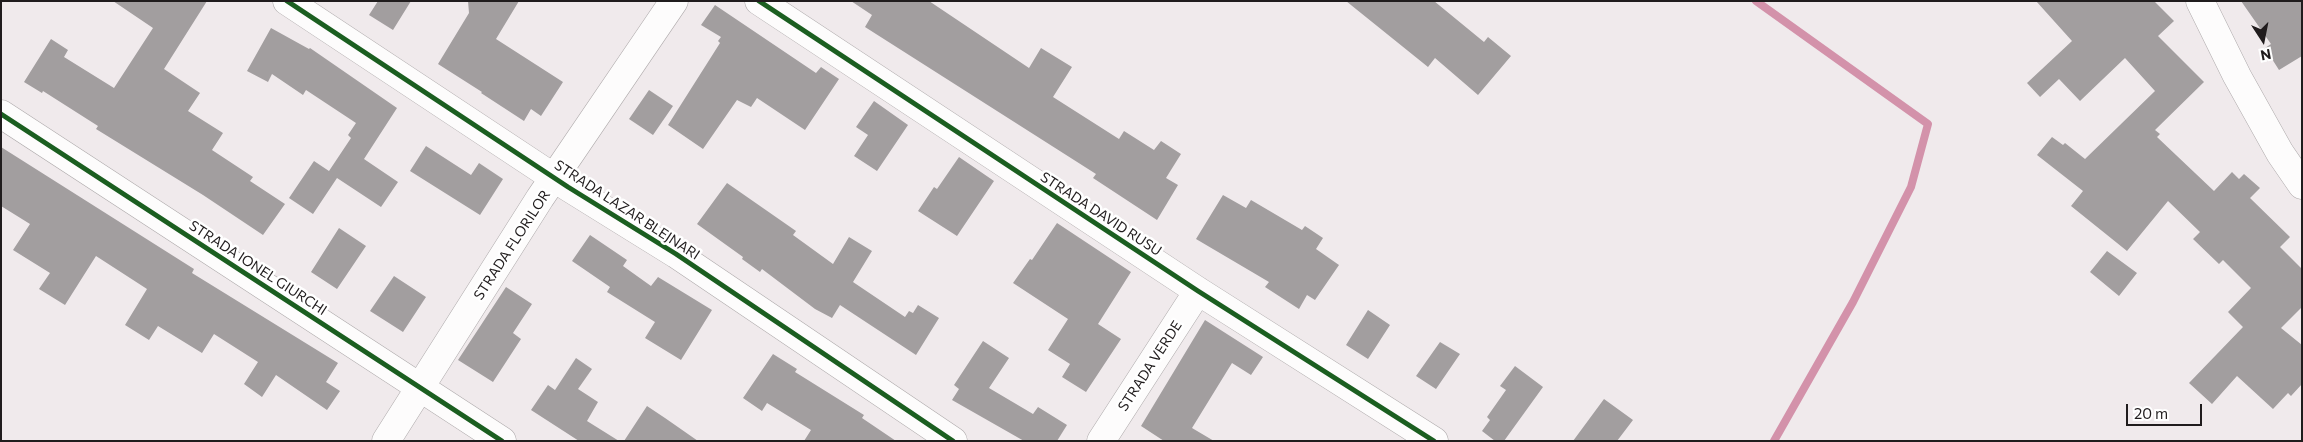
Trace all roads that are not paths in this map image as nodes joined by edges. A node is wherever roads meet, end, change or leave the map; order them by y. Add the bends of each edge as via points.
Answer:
1 (287, 1) edge
2 (674, 1) edge
3 (759, 1) edge
4 (2200, 1) edge
5 (1, 114) edge
6 (555, 178) junction
7 (2302, 185) edge
8 (1198, 291) junction
9 (422, 388) junction
10 (386, 441) edge
11 (502, 441) edge
12 (953, 441) edge
13 (1101, 441) edge
14 (1434, 441) edge

1 - 6 street, STRADA LAZAR BLEJNARI
2 - 6 street, STRADA FLORILOR
3 - 8 street, STRADA DAVID RUSU
4 - 7 street via 2237,76 2280,153
5 - 9 street, STRADA IONEL GIURCHI
6 - 9 street, STRADA FLORILOR
6 - 12 street, STRADA LAZAR BLEJNARI via 676,254
8 - 13 street, STRADA VERDE
8 - 14 street, STRADA DAVID RUSU
9 - 10 street, STRADA FLORILOR
9 - 11 street, STRADA IONEL GIURCHI

